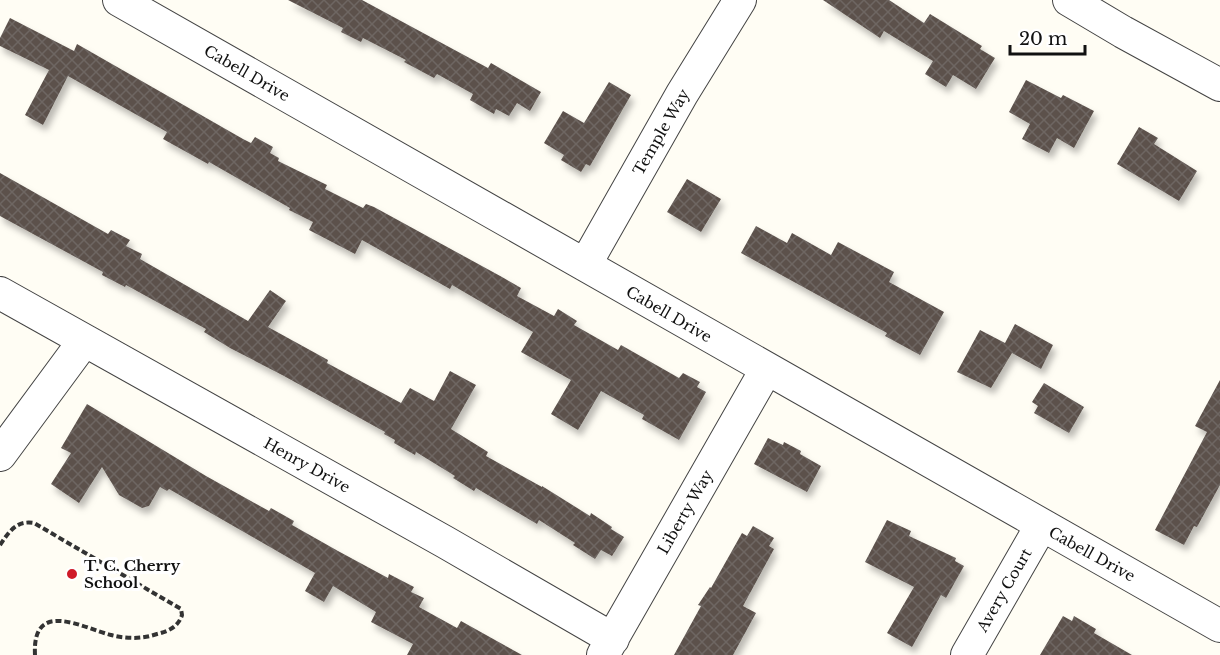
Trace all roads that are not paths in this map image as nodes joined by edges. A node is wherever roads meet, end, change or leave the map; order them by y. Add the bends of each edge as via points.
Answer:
1 (119, 0) edge
2 (740, 0) edge
3 (1069, 0) edge
4 (1220, 85) edge
5 (585, 266) junction
6 (0, 293) edge
7 (84, 341) junction
8 (766, 370) junction
9 (0, 455) edge
10 (1041, 526) junction
11 (1220, 626) edge
12 (608, 647) edge
13 (967, 655) edge

1 - 5 street, Cabell Drive
2 - 5 street, Temple Way
3 - 4 street
5 - 8 street, Cabell Drive
6 - 7 street, Henry Drive
7 - 9 street
7 - 12 street, Henry Drive via 445,542
8 - 10 street, Cabell Drive
8 - 12 street, Liberty Way
10 - 11 street, Cabell Drive
10 - 13 street, Avery Court

